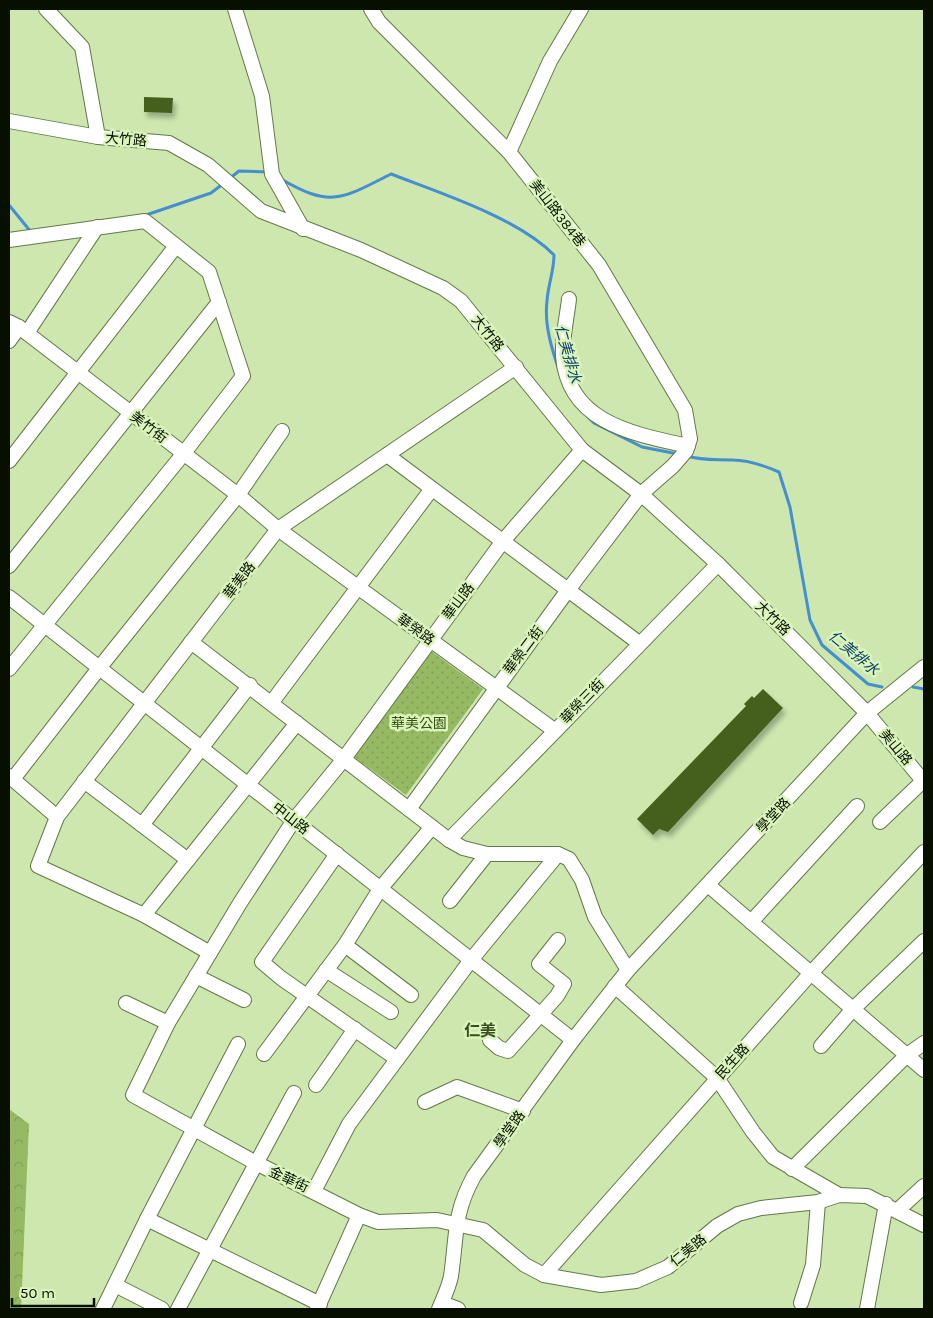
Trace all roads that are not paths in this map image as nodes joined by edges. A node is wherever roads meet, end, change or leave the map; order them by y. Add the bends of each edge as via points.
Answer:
1 (46, 9) edge
2 (235, 9) edge
3 (372, 9) edge
4 (581, 9) edge
5 (9, 121) edge
6 (98, 136) junction
7 (509, 152) junction
8 (98, 227) junction
9 (303, 229) junction
10 (9, 240) edge
11 (176, 246) junction
12 (569, 299) dead end
13 (219, 302) junction
14 (19, 328) edge
15 (9, 341) edge
16 (516, 367) junction
17 (79, 373) junction
18 (131, 413) junction
19 (282, 431) dead end
20 (687, 448) junction
21 (582, 450) junction
22 (184, 453) junction
23 (387, 455) junction
24 (9, 461) edge
25 (431, 490) junction
26 (641, 494) junction
27 (238, 495) junction
28 (278, 529) junction
29 (503, 541) junction
30 (718, 564) junction
31 (9, 566) edge
32 (358, 587) junction
33 (568, 590) junction
34 (9, 597) edge
35 (46, 624) junction
36 (430, 639) junction
37 (191, 642) junction
38 (639, 643) junction
39 (100, 667) junction
40 (924, 667) edge
41 (9, 670) edge
42 (250, 685) junction
43 (496, 687) junction
44 (272, 702) junction
45 (145, 703) junction
46 (867, 713) junction
47 (297, 722) junction
48 (554, 730) junction
49 (201, 747) junction
50 (343, 760) junction
51 (11, 777) edge
52 (84, 781) junction
53 (924, 781) edge
54 (248, 784) junction
55 (857, 806) dead end
56 (408, 809) junction
57 (57, 817) junction
58 (294, 820) junction
59 (880, 822) dead end
60 (142, 825) junction
61 (432, 827) junction
62 (449, 840) junction
63 (924, 852) edge
64 (337, 854) junction
65 (487, 854) junction
66 (558, 854) junction
67 (188, 860) junction
68 (708, 885) junction
69 (380, 889) junction
70 (450, 901) dead end
71 (144, 915) junction
72 (751, 922) junction
73 (558, 940) dead end
74 (924, 941) edge
75 (346, 944) junction
76 (210, 954) junction
77 (471, 960) junction
78 (326, 970) junction
79 (628, 970) junction
80 (811, 973) junction
81 (196, 976) junction
82 (615, 986) junction
83 (307, 995) junction
84 (411, 995) dead end
85 (244, 1000) dead end
86 (126, 1003) dead end
87 (853, 1009) junction
88 (391, 1012) dead end
89 (540, 1014) junction
90 (168, 1023) junction
91 (355, 1029) junction
92 (490, 1040) dead end
93 (573, 1040) junction
94 (924, 1043) edge
95 (238, 1044) dead end
96 (822, 1046) dead end
97 (264, 1054) dead end
98 (907, 1055) junction
99 (397, 1059) junction
100 (924, 1070) edge
101 (717, 1078) junction
102 (316, 1085) dead end
103 (294, 1093) dead end
104 (133, 1095) joint
105 (426, 1102) dead end
106 (523, 1111) junction
107 (194, 1130) junction
108 (256, 1164) junction
109 (792, 1169) junction
110 (924, 1186) edge
111 (314, 1191) junction
112 (839, 1194) junction
113 (818, 1202) junction
114 (892, 1207) junction
115 (359, 1215) junction
116 (146, 1218) junction
117 (456, 1224) junction
118 (924, 1225) edge
119 (209, 1248) junction
120 (544, 1275) junction
121 (115, 1285) junction
122 (801, 1303) dead end
123 (318, 1306) edge
124 (441, 1306) edge
125 (103, 1309) edge
126 (162, 1309) edge
127 (178, 1309) edge
128 (458, 1309) edge
129 (868, 1309) edge

1 - 6 street via 82,47
2 - 9 street via 262,96 272,174
3 - 7 street, 美山路384巷 via 379,22
4 - 7 street via 550,61
5 - 6 street, 大竹路
6 - 9 street, 大竹路 via 169,143 208,164 261,210
7 - 20 street, 美山路384巷 via 599,265 685,410 690,439
8 - 10 street
8 - 11 street via 145,221
8 - 14 street
9 - 16 street, 大竹路 via 361,250 443,288 475,316
11 - 13 street via 209,272
11 - 17 street
12 - 20 street via 563,355 573,394 619,429
13 - 18 street
13 - 22 street via 243,376
14 - 15 street
14 - 17 street, 美竹街
16 - 21 street, 大竹路
16 - 23 street, 華美路
17 - 18 street, 美竹街
17 - 24 street
18 - 22 street, 美竹街
18 - 31 street
19 - 27 street
20 - 26 street, 華榮二街 via 674,466
21 - 26 street, 大竹路
21 - 29 street, 華山路
22 - 27 street, 美竹街
22 - 35 street
23 - 25 street
23 - 28 street, 華美路
25 - 29 street
25 - 32 street
26 - 30 street, 大竹路
26 - 33 street, 華榮二街
27 - 28 street, 美竹街
27 - 39 street
28 - 32 street, 華榮路
28 - 37 street, 華美路
29 - 33 street
29 - 36 street, 華山路
30 - 38 street, 華榮三街
30 - 46 street, 大竹路
32 - 36 street, 華榮路
32 - 44 street
33 - 38 street
33 - 43 street, 華榮二街
34 - 35 street, 中山路
35 - 39 street, 中山路
35 - 41 street
36 - 43 street, 華榮路
36 - 50 street, 華山路
37 - 42 street
37 - 45 street, 華美路
38 - 48 street, 華榮三街
39 - 45 street, 中山路
39 - 51 street
40 - 46 street, 學堂路
42 - 44 street
42 - 49 street
43 - 48 street, 華榮路
43 - 56 street, 華榮二街
44 - 47 street
45 - 49 street, 中山路
45 - 52 street, 華美路
46 - 53 street, 美山路
46 - 68 street, 學堂路
47 - 50 street
47 - 54 street
48 - 62 street, 華榮三街
49 - 54 street, 中山路
49 - 60 street
50 - 56 street
50 - 58 street, 華山路
51 - 57 street
52 - 57 street, 華美路
52 - 60 street
53 - 59 street
54 - 58 street, 中山路
54 - 67 street
55 - 72 street
56 - 61 street
57 - 71 street, 華美路 via 38,866
58 - 64 street, 中山路
58 - 76 street, 華山路
60 - 67 street
61 - 62 street
61 - 69 street
62 - 65 street via 463,848
63 - 80 street, 民生路
64 - 69 street, 中山路
64 - 83 street via 262,962
65 - 66 street
65 - 70 street
66 - 77 street
66 - 79 street via 569,859 582,880 595,917
67 - 71 street
68 - 72 street
68 - 79 street, 學堂路
69 - 75 street
69 - 77 street, 中山路
71 - 76 street
72 - 80 street
73 - 89 street via 538,964 564,984
74 - 87 street
75 - 78 street
75 - 84 street
76 - 81 street, 華山路
77 - 89 street, 中山路
77 - 99 street
78 - 83 street
78 - 88 street
79 - 82 street, 學堂路
80 - 87 street
80 - 101 street, 民生路
81 - 85 street
81 - 90 street, 華山路
82 - 93 street, 學堂路
82 - 101 street
83 - 91 street
83 - 97 street
86 - 90 street
87 - 96 street
87 - 98 street
89 - 92 street via 508,1051
89 - 93 street, 中山路
90 - 104 street, 華山路
91 - 99 street
91 - 102 street
93 - 106 street, 學堂路
94 - 98 street
95 - 107 street
98 - 100 street
98 - 109 street
99 - 111 street via 349,1124
101 - 109 street via 768,1151
101 - 120 street, 民生路
103 - 108 street
104 - 107 street, 金華街
105 - 106 street via 457,1087
106 - 117 street, 學堂路 via 474,1176 462,1198
107 - 108 street, 金華街
107 - 116 street
108 - 111 street, 金華街
108 - 119 street
109 - 112 street
110 - 114 street
111 - 115 street, 金華街
112 - 113 street, 仁美路
112 - 114 street, 仁美路 via 867,1196
113 - 120 street, 仁美路 via 761,1208 738,1214 717,1226 668,1267 636,1281 601,1286
113 - 122 street via 813,1264
114 - 118 street, 仁美路
114 - 129 street
115 - 117 street, 金華街 via 378,1222 437,1220
115 - 123 street
116 - 119 street
116 - 121 street
117 - 120 street, 仁美路 via 483,1230 525,1265
117 - 124 street, 學堂路 via 451,1278
119 - 123 street
119 - 127 street
121 - 125 street
121 - 126 street
124 - 128 street

